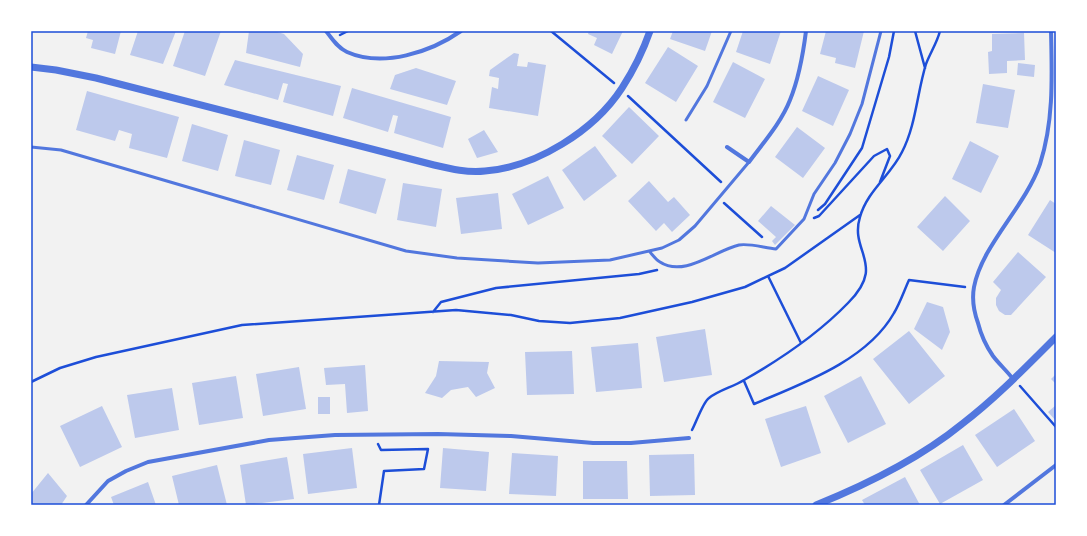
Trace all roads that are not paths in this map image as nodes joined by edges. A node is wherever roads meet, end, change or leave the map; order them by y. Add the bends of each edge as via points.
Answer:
1 (326, 31) edge
2 (461, 31) edge
3 (650, 31) edge
4 (731, 31) edge
5 (806, 31) edge
6 (880, 31) edge
7 (1051, 31) edge
8 (31, 67) edge
9 (686, 120) dead end
10 (31, 147) edge
11 (727, 147) dead end
12 (749, 162) junction
13 (649, 251) junction
14 (1056, 337) edge
15 (1013, 379) junction
16 (689, 438) road end
17 (1056, 465) edge
18 (86, 505) edge
19 (816, 505) edge
20 (1004, 505) edge

1 - 2 street via 336,44 347,52 386,58 408,55 433,47
3 - 8 street via 621,89 589,123 548,153 527,163 484,172 434,165 96,78
4 - 9 lane via 707,86
5 - 12 street via 803,54 790,102
6 - 13 lane via 862,104 850,134 835,163 814,194 804,219 776,249 739,245 684,266 660,262
7 - 15 street via 1050,111 1047,139 1040,164 1029,189 983,264 974,288 975,315 981,336 993,356
10 - 13 lane via 61,150 406,251 457,258 538,263 610,260
11 - 12 street
12 - 13 lane via 695,226 679,240
14 - 15 street
15 - 19 street via 962,424 928,449 886,474
16 - 18 street via 593,443 511,436 438,434 335,435 269,440 148,462 108,481
17 - 20 street

